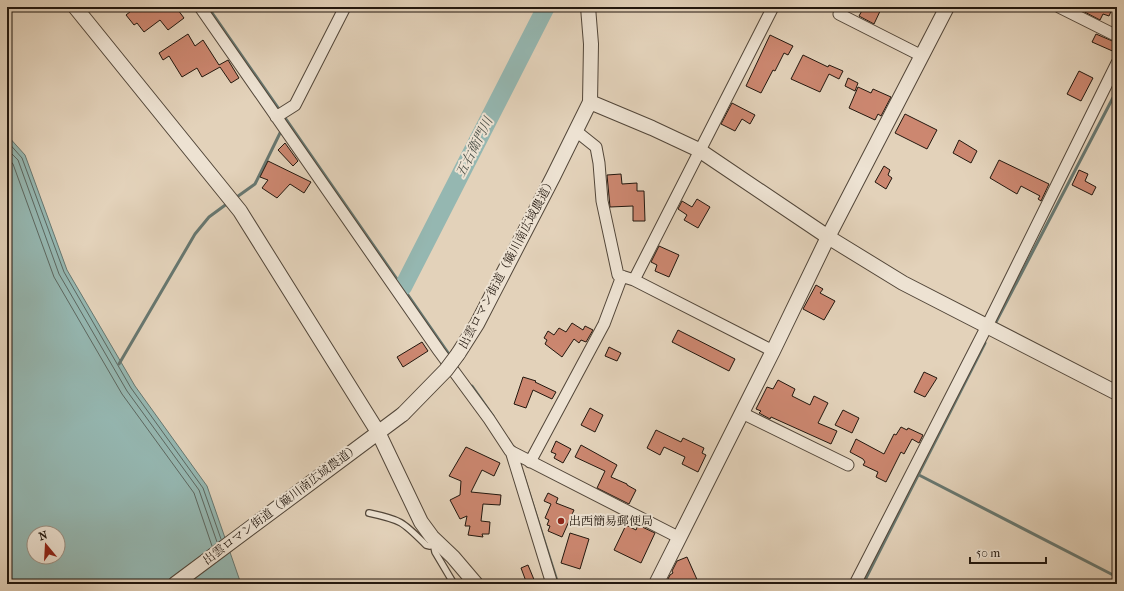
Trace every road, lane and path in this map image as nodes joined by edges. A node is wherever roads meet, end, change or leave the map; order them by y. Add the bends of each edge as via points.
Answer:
1 (76, 7) edge
2 (200, 7) edge
3 (345, 7) edge
4 (588, 7) edge
5 (773, 7) edge
6 (948, 7) edge
7 (1059, 7) edge
8 (839, 14) dead end
9 (1117, 36) edge
10 (922, 56) junction
11 (1117, 63) edge
12 (590, 102) junction
13 (276, 117) junction
14 (576, 131) junction
15 (699, 150) junction
16 (828, 237) junction
17 (622, 276) junction
18 (634, 280) junction
19 (987, 326) junction
20 (773, 351) junction
21 (1117, 393) edge
22 (742, 413) junction
23 (378, 432) junction
24 (511, 451) junction
25 (530, 462) junction
26 (848, 465) dead end
27 (369, 513) dead end
28 (678, 537) junction
29 (432, 539) junction
30 (175, 584) edge
31 (454, 584) edge
32 (476, 584) edge
33 (552, 584) edge
34 (656, 584) edge
35 (855, 584) edge

1 - 23 street via 240,211
2 - 13 street
3 - 13 street via 295,105
4 - 12 street, 出雲ロマン街道（簸川南広域農道） via 591,44
5 - 15 street
6 - 10 street
7 - 9 street
8 - 10 street
10 - 16 street
11 - 19 street
12 - 14 street, 出雲ロマン街道（簸川南広域農道）
12 - 15 street
13 - 24 street
14 - 17 street via 596,147 604,208 618,275
14 - 23 street, 出雲ロマン街道（簸川南広域農道）, bridge via 458,354 403,414
15 - 16 street
15 - 18 street
16 - 19 street via 903,283
16 - 20 street
17 - 18 street
17 - 25 street via 604,324
18 - 20 street
19 - 21 street
19 - 35 street
20 - 22 street
22 - 26 street
22 - 28 street
23 - 29 street via 412,507
23 - 30 street, 出雲ロマン街道（簸川南広域農道）
24 - 25 street
24 - 33 street
25 - 28 street
27 - 29 lane via 401,521 426,545 430,546
28 - 34 street
29 - 31 lane via 435,552
29 - 32 street via 453,557

